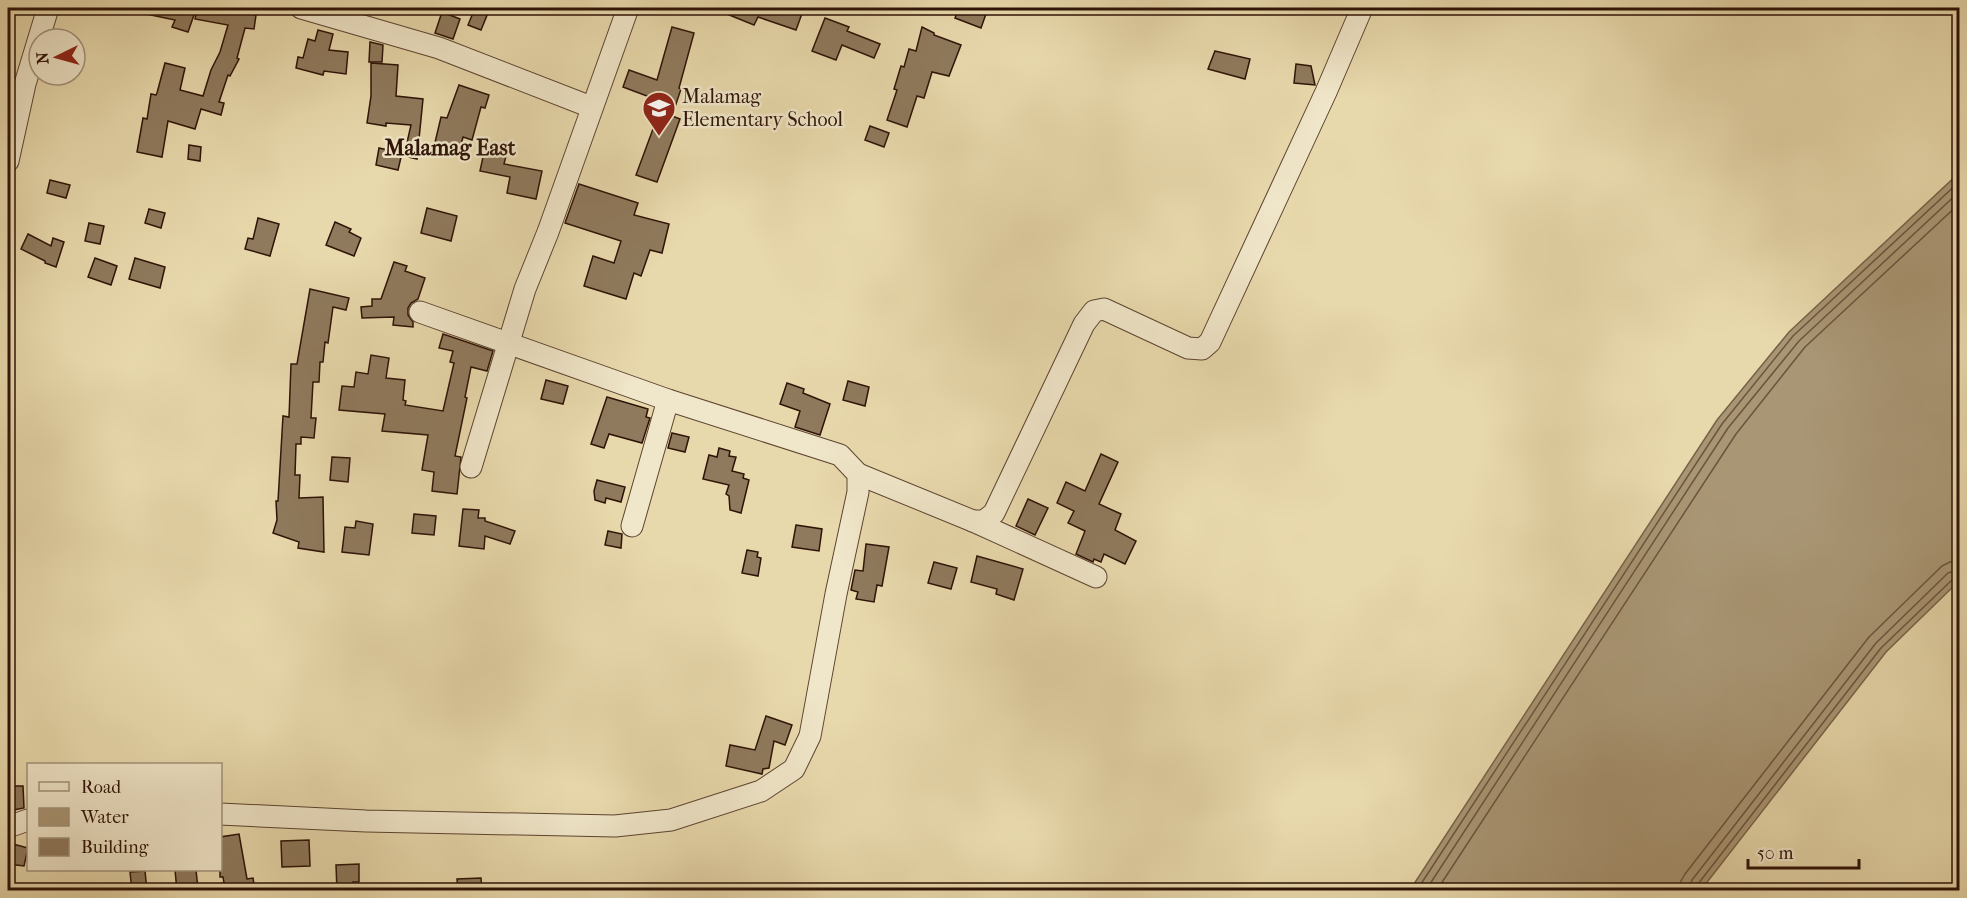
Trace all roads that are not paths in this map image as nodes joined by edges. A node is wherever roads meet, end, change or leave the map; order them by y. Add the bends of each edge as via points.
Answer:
1 (48, 8) edge
2 (301, 8) edge
3 (628, 8) edge
4 (1362, 8) edge
5 (591, 107) junction
6 (8, 161) edge
7 (420, 312) dead end
8 (508, 344) junction
9 (668, 400) junction
10 (471, 467) dead end
11 (858, 474) junction
12 (973, 521) junction
13 (632, 526) dead end
14 (1096, 577) dead end
15 (222, 814) edge
16 (27, 820) edge
17 (8, 827) edge

1 - 6 street via 25,84
2 - 5 street via 439,48
3 - 5 street
4 - 12 street via 1210,342 1202,349 1188,348 1104,309 1095,311 1084,324 994,513 984,521
5 - 8 street
7 - 8 street
8 - 9 street
8 - 10 street
9 - 11 street via 840,455
9 - 13 street
11 - 12 street
11 - 15 street via 858,492 810,736 794,769 761,791 671,820 615,826
12 - 14 street
16 - 17 street

